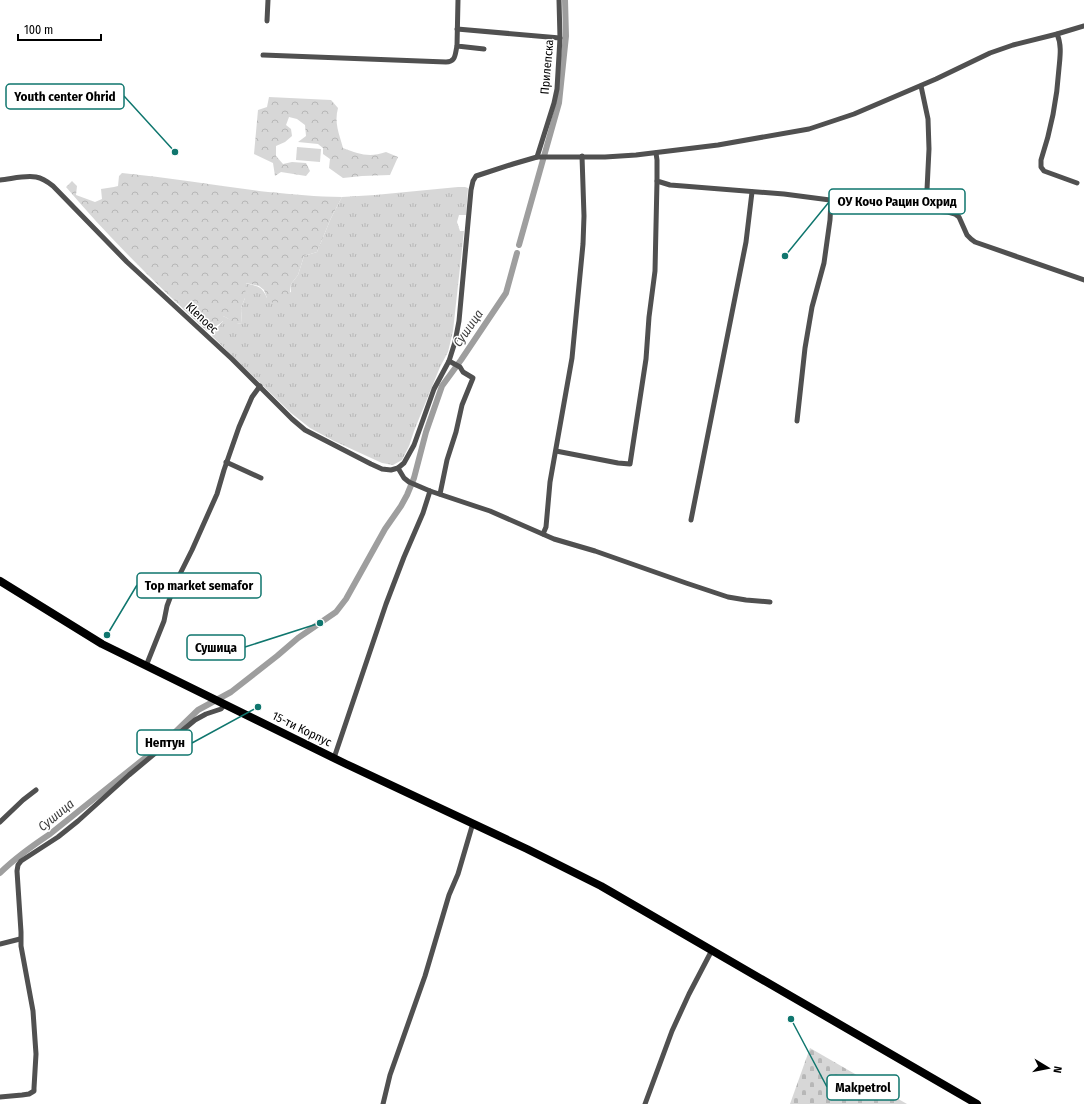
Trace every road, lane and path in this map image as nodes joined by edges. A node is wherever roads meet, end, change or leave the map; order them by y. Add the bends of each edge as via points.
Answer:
1 (268, 0) edge
2 (458, 0) edge
3 (559, 0) edge
4 (267, 21) dead end
5 (1084, 26) edge
6 (457, 29) junction
7 (1057, 34) junction
8 (560, 38) junction
9 (457, 46) junction
10 (484, 49) dead end
11 (263, 54) dead end
12 (921, 86) junction
13 (656, 152) junction
14 (582, 156) junction
15 (537, 157) junction
16 (0, 180) edge
17 (657, 181) junction
18 (1077, 183) dead end
19 (752, 192) junction
20 (831, 200) junction
21 (926, 210) junction
22 (1084, 280) edge
23 (449, 361) junction
24 (260, 386) junction
25 (797, 421) dead end
26 (556, 451) junction
27 (226, 462) junction
28 (398, 468) junction
29 (261, 478) dead end
30 (430, 491) junction
31 (440, 494) junction
32 (691, 520) dead end
33 (543, 534) junction
34 (0, 581) edge
35 (770, 602) dead end
36 (146, 666) junction
37 (223, 704) junction
38 (334, 758) junction
39 (36, 790) dead end
40 (0, 822) edge
41 (473, 823) junction
42 (20, 940) junction
43 (0, 944) edge
44 (712, 950) junction
45 (0, 1098) edge
46 (383, 1104) edge
47 (645, 1104) edge
48 (977, 1104) edge

1 - 4 street
2 - 6 street
3 - 8 street, Прилепска
5 - 7 street
6 - 8 street
6 - 9 street
7 - 12 street via 990,53
7 - 18 street via 1060,40 1057,94 1041,167 1048,173
8 - 15 street, Прилепска via 557,89
9 - 10 street
9 - 11 street via 454,59 450,62
12 - 13 street via 854,114 809,129
12 - 21 street via 928,119
13 - 14 street
13 - 17 street
14 - 15 street
14 - 26 street via 584,216 578,302 572,358
15 - 23 street via 483,173 476,176 473,181 459,321
16 - 24 street, Klenoec via 37,177 59,191 127,262
17 - 19 street
17 - 26 street via 655,271 646,359 630,464
19 - 20 street
19 - 32 street via 746,242
20 - 21 street via 878,202 897,208
20 - 25 street via 824,263 812,307 805,348
21 - 22 street via 955,214 967,235 975,242
23 - 28 street via 434,389 409,456
23 - 31 street via 472,378 462,405
24 - 27 street via 252,397
24 - 28 street, Klenoec via 292,419 311,434 382,469
26 - 33 street
27 - 29 street
27 - 36 street via 217,494 173,588 164,621
28 - 30 street via 409,482
30 - 31 street
30 - 38 street via 386,604
31 - 33 street
33 - 35 street via 728,597
34 - 36 main road, 15-ти Корпус via 102,644
36 - 37 main road, 15-ти Корпус
37 - 38 main road, 15-ти Корпус
37 - 42 street via 221,709 195,720 78,821 20,863 17,867
38 - 41 main road, 15-ти Корпус
39 - 40 street
41 - 44 main road, 15-ти Корпус via 601,886
41 - 46 street via 425,976 390,1075
42 - 43 street
42 - 45 street via 33,1011 36,1054 34,1091
44 - 47 street via 672,1031
44 - 48 main road, 15-ти Корпус

